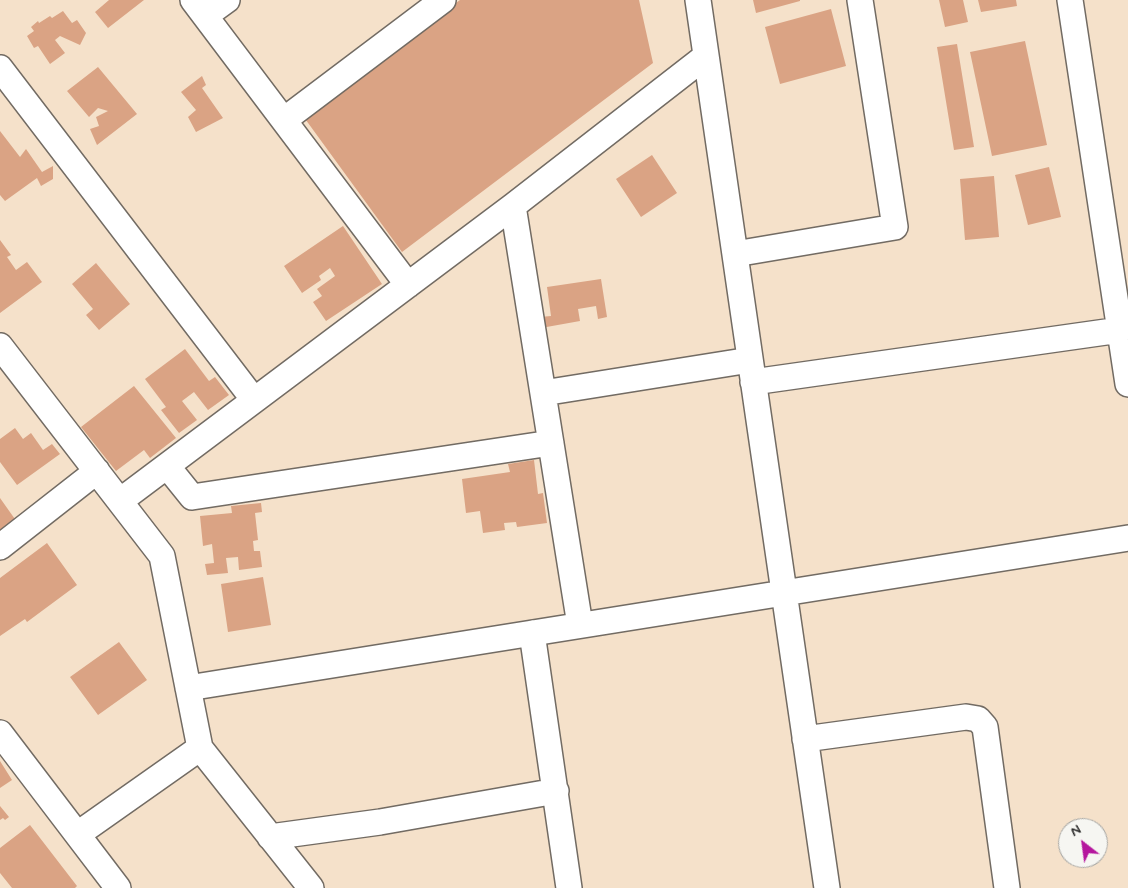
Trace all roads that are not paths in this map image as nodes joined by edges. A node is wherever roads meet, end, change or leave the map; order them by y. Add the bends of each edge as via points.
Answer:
1 (227, 0) edge
2 (443, 0) edge
3 (698, 0) edge
4 (860, 0) edge
5 (1070, 0) edge
6 (199, 8) edge
7 (706, 56) junction
8 (0, 68) edge
9 (284, 120) junction
10 (513, 206) junction
11 (735, 254) junction
12 (408, 285) junction
13 (1120, 330) junction
14 (0, 346) edge
15 (752, 371) junction
16 (1128, 384) edge
17 (543, 393) junction
18 (254, 400) junction
19 (551, 443) junction
20 (167, 466) junction
21 (97, 471) junction
22 (120, 501) junction
23 (1128, 538) edge
24 (0, 547) edge
25 (784, 593) junction
26 (580, 626) junction
27 (532, 633) junction
28 (188, 688) junction
29 (0, 733) edge
30 (805, 739) junction
31 (200, 748) junction
32 (556, 791) junction
33 (78, 834) junction
34 (270, 837) junction
35 (118, 888) edge
36 (311, 888) edge
37 (569, 888) edge
38 (827, 888) edge
39 (1007, 888) edge

1 - 6 street
2 - 9 street
3 - 7 street
4 - 11 street via 895,227
5 - 13 street
6 - 9 street
7 - 10 street
7 - 11 street
8 - 18 street
9 - 12 street
10 - 12 street
10 - 17 street
11 - 15 street
12 - 18 street
13 - 15 street
13 - 16 street
14 - 21 street
15 - 17 street
15 - 25 street
17 - 19 street
18 - 20 street
19 - 20 street via 192,497
19 - 26 street
20 - 22 street
21 - 22 street
21 - 24 street
22 - 28 street via 162,556
23 - 25 street
25 - 26 street
25 - 30 street
26 - 27 street
27 - 28 street
27 - 32 street
28 - 31 street
29 - 33 street
30 - 38 street
30 - 39 street via 966,717 978,719 985,727
31 - 33 street
31 - 34 street
32 - 34 street via 380,822
32 - 37 street
33 - 35 street
34 - 36 street

